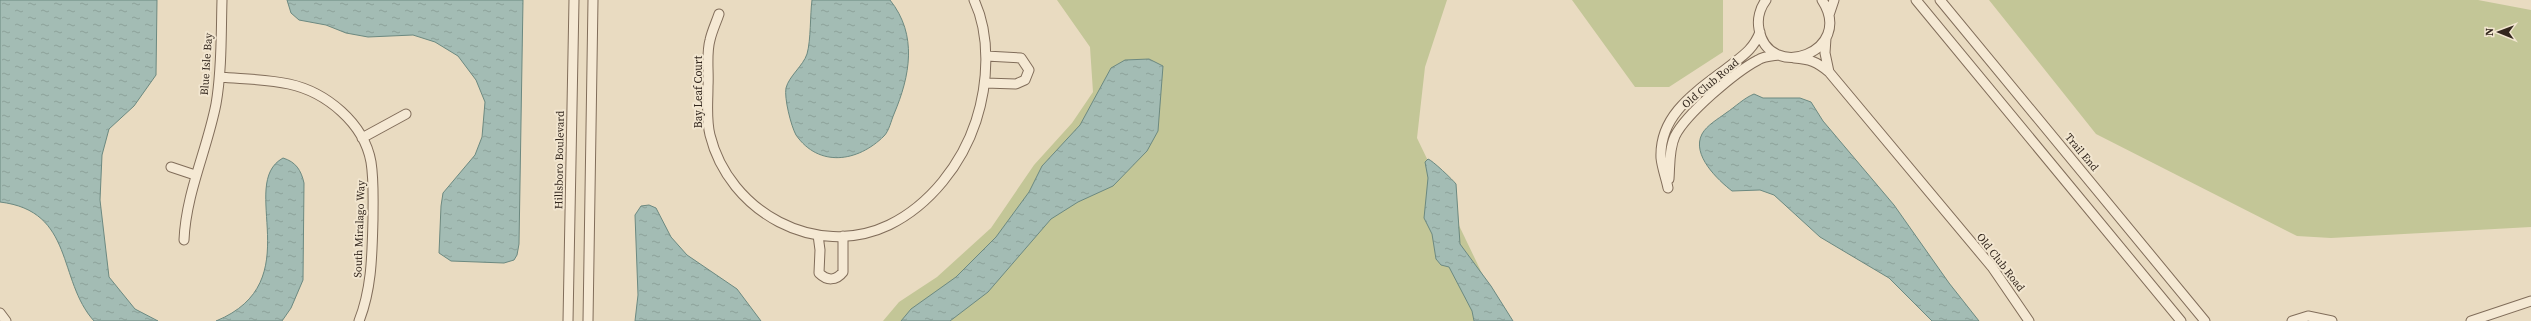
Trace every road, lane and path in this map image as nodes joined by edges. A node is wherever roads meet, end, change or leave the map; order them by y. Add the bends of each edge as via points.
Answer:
1 (222, 0) edge
2 (574, 0) edge
3 (593, 0) edge
4 (974, 0) edge
5 (1766, 0) edge
6 (1822, 0) edge
7 (1834, 0) edge
8 (1916, 0) edge
9 (1940, 0) edge
10 (1761, 4) edge
11 (719, 14) dead end
12 (1829, 15) junction
13 (1760, 32) junction
14 (1826, 38) junction
15 (1779, 55) junction
16 (986, 56) junction
17 (1794, 58) junction
18 (1829, 72) junction
19 (220, 77) junction
20 (985, 83) junction
21 (406, 114) dead end
22 (362, 138) junction
23 (171, 167) dead end
24 (195, 174) junction
25 (818, 235) junction
26 (842, 236) junction
27 (184, 240) dead end
28 (2531, 301) edge
29 (0, 314) edge
30 (6, 321) edge
31 (360, 321) edge
32 (568, 321) edge
33 (588, 321) edge
34 (2029, 321) edge
35 (2180, 321) edge
36 (2205, 321) edge
37 (2292, 321) edge
38 (2332, 321) edge
39 (2471, 321) edge

1 - 19 street, Blue Isle Bay
2 - 32 street, Hillsboro Boulevard
3 - 33 street
4 - 16 street, Bay Leaf Court
5 - 10 street
6 - 12 street
7 - 12 street
8 - 35 street
9 - 36 street, Trail End
10 - 13 street
11 - 25 street, Bay Leaf Court via 710,42 708,115 710,135 718,159 729,180 761,212 798,231
12 - 14 street, Old Club Road
13 - 15 street via 1767,45
13 - 15 street, Old Club Road via 1752,48 1680,106 1667,124 1661,147 1661,160 1668,188 1671,148 1683,123 1750,64 1765,57
14 - 17 street via 1816,51
14 - 18 street, Old Club Road via 1825,53
15 - 17 street, Old Club Road
16 - 20 street, Bay Leaf Court
16 - 20 street via 1021,58 1029,70 1021,83
17 - 18 street, Old Club Road via 1818,62
18 - 34 street, Old Club Road via 1992,268
19 - 22 street, South Miralago Way via 289,84 312,91 332,103
19 - 24 street, Blue Isle Bay via 207,137
20 - 26 street, Bay Leaf Court via 974,128 954,167 941,183 907,214 888,225
21 - 22 street
22 - 31 street, South Miralago Way via 371,160 374,184 372,261
23 - 24 street
24 - 27 street, Blue Isle Bay via 185,217
25 - 26 street, Bay Leaf Court
25 - 26 street via 819,273 830,279 836,279 843,272
28 - 39 street
29 - 30 street
37 - 38 street via 2308,316

